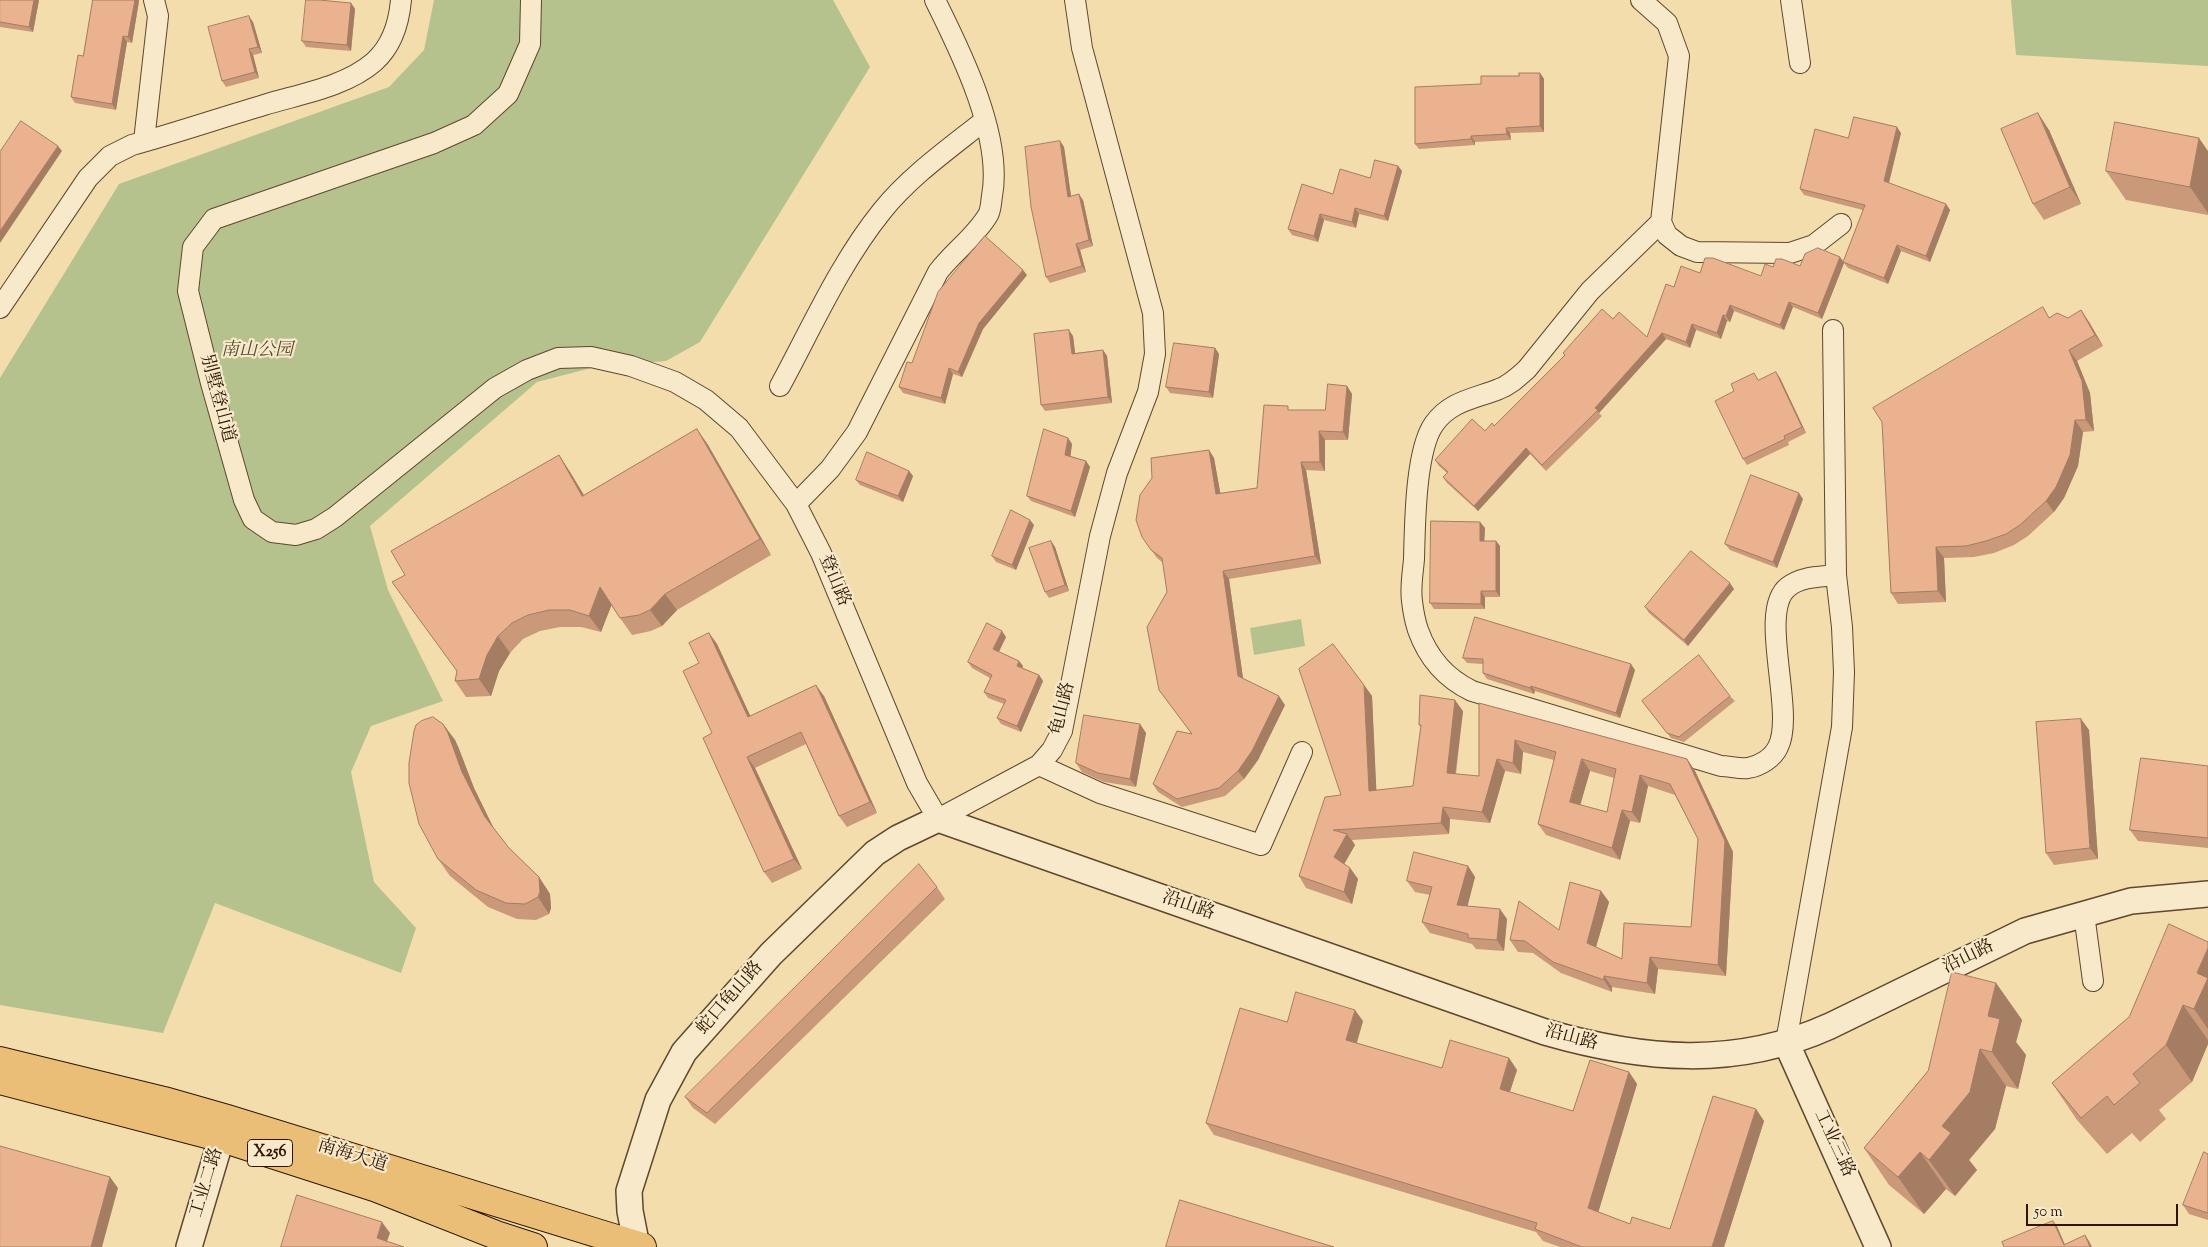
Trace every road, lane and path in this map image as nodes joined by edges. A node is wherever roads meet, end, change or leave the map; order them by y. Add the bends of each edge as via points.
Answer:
1 (154, 0) edge
2 (401, 0) edge
3 (531, 0) edge
4 (935, 0) edge
5 (1075, 0) edge
6 (1641, 0) edge
7 (1792, 0) edge
8 (1800, 63) dead end
9 (984, 120) junction
10 (144, 142) junction
11 (1661, 222) junction
12 (1841, 224) dead end
13 (0, 308) edge
14 (1833, 330) dead end
15 (675, 382) joint
16 (780, 386) dead end
17 (796, 504) junction
18 (1836, 575) junction
19 (1302, 752) dead end
20 (1040, 765) junction
21 (938, 819) junction
22 (2208, 894) edge
23 (2084, 914) junction
24 (2093, 981) dead end
25 (1786, 1042) junction
26 (0, 1061) edge
27 (0, 1080) edge
28 (225, 1128) junction
29 (639, 1246) edge
30 (189, 1247) edge
31 (533, 1247) edge
32 (1878, 1247) edge

1 - 10 street via 158,16
2 - 10 street via 400,17 385,49 361,72 326,86
3 - 15 street, 别墅登山道 via 530,44 508,94 474,125 434,143 214,218 193,246 188,291 244,500 253,519 272,532 296,535 316,529 495,388 558,358 591,357 631,366
4 - 9 street via 954,36
5 - 20 street, 龟山路 via 1082,48 1153,313 1154,346 1148,392 1117,473 1100,536 1062,731
6 - 11 street via 1667,23 1678,56
7 - 8 street
9 - 16 street via 924,170 858,242
9 - 17 street via 994,173 989,213 938,272 857,432 830,469
10 - 13 street via 110,156 88,178
11 - 12 street via 1667,235 1681,246 1697,252 1790,253 1814,245
11 - 18 street via 1590,291 1514,380 1458,403 1445,411 1432,426 1418,482 1411,600 1418,630 1446,675 1472,691 1721,766 1747,768 1767,761 1779,747 1782,724 1777,605 1787,588 1801,579
14 - 18 street
15 - 17 street, 登山路 via 706,400 739,428
17 - 21 street, 登山路 via 821,553 918,783
18 - 25 street via 1844,672 1842,727
19 - 20 street via 1261,845 1100,794
20 - 21 street, 龟山路
21 - 25 street, 沿山路 via 1592,1046 1631,1053 1684,1056 1751,1051
21 - 29 street, 蛇口龟山路 via 875,853 771,954 684,1052 658,1100 630,1191 630,1211
22 - 23 street, 沿山路 via 2131,901
23 - 24 street
23 - 25 street, 沿山路 via 2025,931 1811,1035
25 - 32 street, 工业三路
26 - 28 main road, 南海大道 / X256 via 119,1090
27 - 28 main road, 南海大道 / X256
28 - 29 main road, 南海大道 / X256
28 - 30 street, 工业二路
28 - 31 main road, 南海大道 / X256

